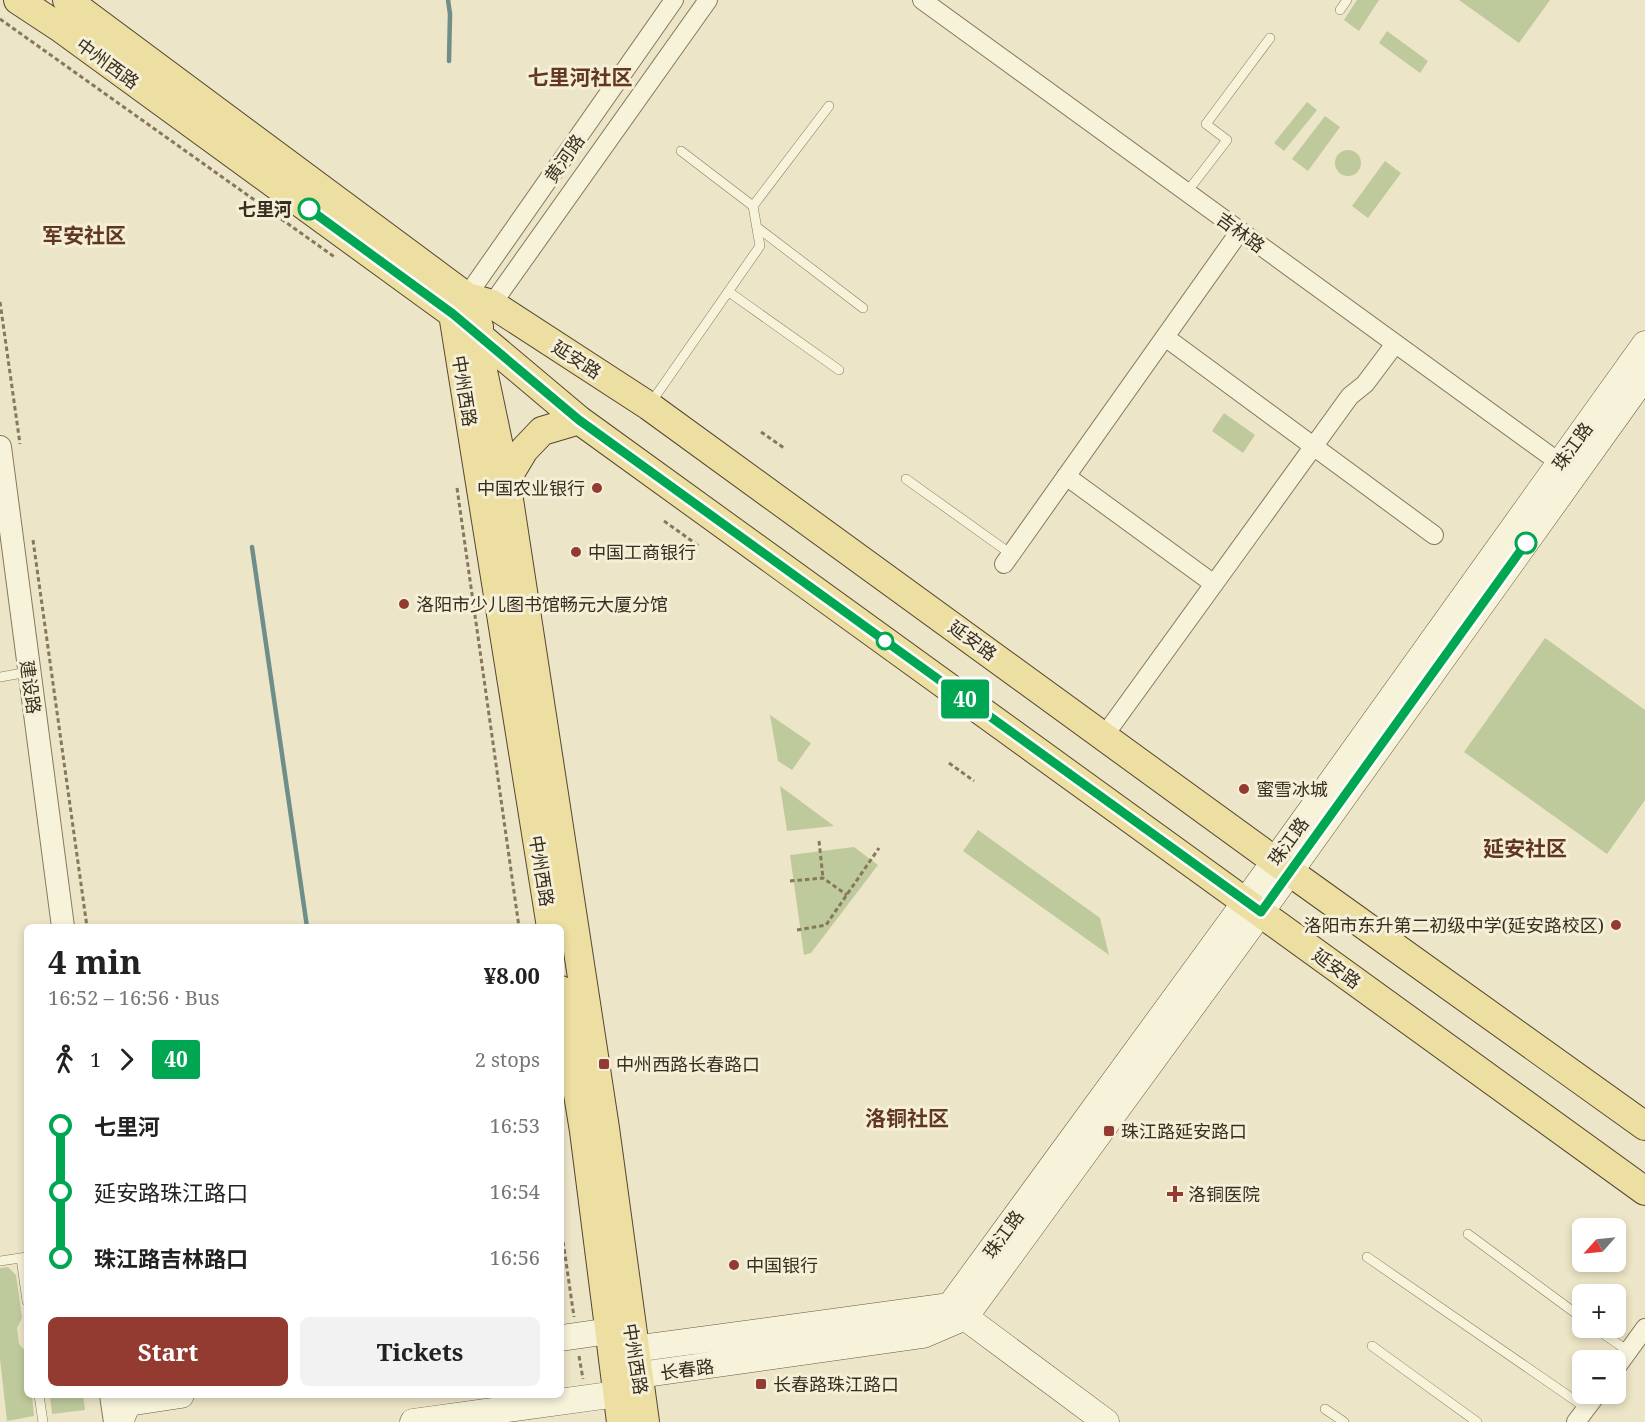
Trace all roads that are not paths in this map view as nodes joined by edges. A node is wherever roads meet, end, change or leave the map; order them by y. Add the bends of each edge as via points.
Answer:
1 (18, 0) edge
2 (674, 0) edge
3 (708, 0) edge
4 (922, 0) edge
5 (1347, 0) edge
6 (73, 2) edge
7 (1340, 9) dead end
8 (1270, 38) dead end
9 (829, 106) dead end
10 (681, 151) dead end
11 (1187, 192) junction
12 (753, 206) junction
13 (758, 228) junction
14 (1240, 231) junction
15 (729, 292) junction
16 (471, 305) junction
17 (863, 308) dead end
18 (475, 333) junction
19 (1165, 337) junction
20 (1395, 344) junction
21 (1645, 344) edge
22 (839, 370) dead end
23 (1645, 376) edge
24 (649, 406) junction
25 (579, 420) junction
26 (10, 445) edge
27 (1314, 447) junction
28 (1560, 463) junction
29 (1066, 476) junction
30 (906, 479) dead end
31 (506, 480) junction
32 (1434, 535) dead end
33 (0, 553) edge
34 (1008, 559) joint
35 (1214, 584) junction
36 (14, 674) edge
37 (1104, 736) junction
38 (1282, 866) junction
39 (1253, 907) junction
40 (49, 924) edge
41 (62, 924) edge
42 (551, 924) edge
43 (564, 1008) edge
44 (1645, 1126) edge
45 (1645, 1191) edge
46 (1468, 1234) dead end
47 (24, 1257) edge
48 (1367, 1257) dead end
49 (0, 1261) edge
50 (1572, 1311) edge
51 (957, 1312) junction
52 (1645, 1328) edge
53 (610, 1331) junction
54 (564, 1338) edge
55 (1609, 1338) edge
56 (1372, 1346) dead end
57 (1628, 1351) junction
58 (1626, 1354) edge
59 (636, 1362) junction
60 (617, 1394) junction
61 (39, 1398) edge
62 (170, 1398) edge
63 (1325, 1408) dead end
64 (1586, 1408) edge
65 (122, 1410) edge
66 (43, 1422) edge
67 (413, 1422) edge
68 (621, 1422) edge
69 (645, 1422) edge
70 (1106, 1422) edge
71 (1344, 1422) edge
72 (1478, 1422) edge

1 - 16 main road, 中州西路
2 - 16 street, 黄河路
3 - 16 street, 黄河路
4 - 11 street, 吉林路
5 - 7 lane
6 - 16 main road, 中州西路
8 - 11 lane via 1206,124 1227,140
9 - 12 lane
10 - 12 lane
11 - 14 street, 吉林路
12 - 13 lane
13 - 15 lane via 760,246
13 - 17 lane
14 - 19 street
14 - 20 street, 吉林路
15 - 22 lane
15 - 24 lane
16 - 18 main road, 中州西路
16 - 24 main road, 延安路
16 - 42 main road, 中州西路
18 - 25 main road, 延安路
18 - 31 main road, 中州西路
19 - 27 street
19 - 29 street
20 - 27 street via 1365,384 1350,396
20 - 28 street, 吉林路
21 - 28 main road, 珠江路
23 - 38 main road, 珠江路
24 - 37 main road, 延安路
25 - 31 main road via 542,430
25 - 39 main road, 延安路
26 - 36 street, 建设路
27 - 32 street
27 - 35 street
28 - 38 main road, 珠江路
29 - 34 street
29 - 35 street
30 - 34 lane
31 - 59 main road, 中州西路 via 605,1128
33 - 36 street, 建设路
35 - 37 street
36 - 40 street, 建设路
36 - 41 street, 建设路
37 - 38 main road, 延安路
38 - 39 main road, 珠江路
38 - 44 main road, 延安路
39 - 45 main road, 延安路
39 - 51 main road, 珠江路
43 - 53 main road, 中州西路
46 - 50 lane
47 - 49 lane
48 - 64 lane
51 - 59 main road, 长春路 via 923,1335
51 - 70 main road
52 - 57 street
53 - 54 main road
53 - 59 main road
53 - 60 main road, 中州西路
55 - 57 lane
56 - 72 lane
57 - 58 street
59 - 60 main road, 长春路
59 - 69 main road, 中州西路
60 - 67 main road
60 - 68 main road, 中州西路
61 - 66 lane
62 - 65 main road
63 - 71 lane

